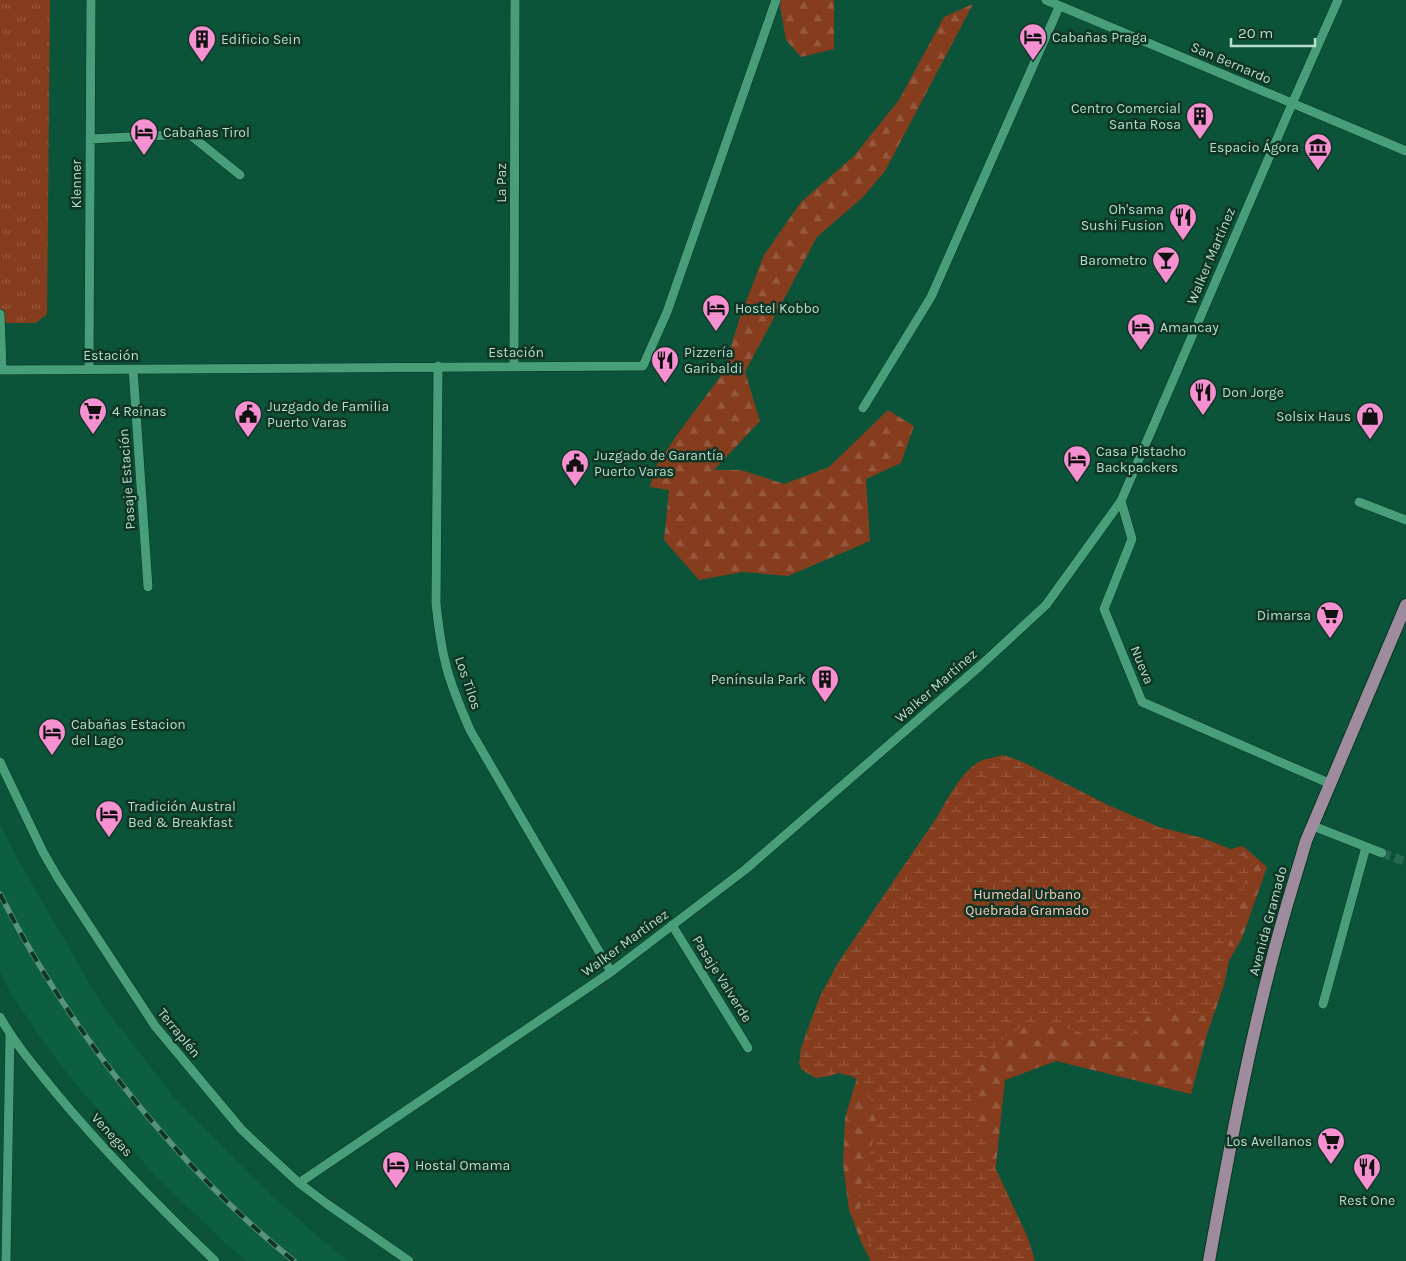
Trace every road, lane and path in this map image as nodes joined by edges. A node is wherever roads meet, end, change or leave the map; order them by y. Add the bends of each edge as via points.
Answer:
1 (91, 0) edge
2 (515, 0) edge
3 (776, 0) edge
4 (1046, 0) edge
5 (1338, 0) edge
6 (1060, 7) junction
7 (1292, 104) junction
8 (90, 139) junction
9 (1406, 151) edge
10 (240, 176) dead end
11 (0, 314) edge
12 (438, 366) junction
13 (514, 366) junction
14 (89, 369) junction
15 (133, 369) junction
16 (1, 370) edge
17 (863, 408) dead end
18 (1121, 501) junction
19 (1359, 502) dead end
20 (1406, 520) edge
21 (148, 587) dead end
22 (1406, 605) edge
23 (0, 762) edge
24 (1331, 784) junction
25 (1313, 826) junction
26 (1366, 847) junction
27 (1382, 853) tunnel mouth
28 (672, 925) junction
29 (611, 972) junction
30 (1323, 1004) dead end
31 (0, 1017) edge
32 (10, 1034) junction
33 (748, 1048) dead end
34 (299, 1183) junction
35 (3, 1195) edge
36 (6, 1261) edge
37 (215, 1261) edge
38 (408, 1261) edge
39 (1209, 1261) edge

1 - 8 street, Klenner
2 - 13 street, La Paz
3 - 13 street, Estación via 667,312 643,366
4 - 6 street, San Bernardo
5 - 7 street, Walker Martínez
6 - 7 street, San Bernardo
6 - 17 street via 931,297
7 - 9 street, San Bernardo
7 - 18 street, Walker Martínez
8 - 10 street via 189,134
8 - 14 street, Klenner
11 - 16 street
12 - 13 street, Estación
12 - 15 street, Estación
12 - 29 street, Los Tilos via 436,603 445,662 470,730
14 - 15 street, Estación
14 - 16 street, Estación
15 - 21 street, Pasaje Estación
18 - 24 street, Nueva via 1132,539 1104,609 1142,702
18 - 28 street, Walker Martínez via 1046,605 746,869
19 - 20 street
22 - 24 main road, Avenida Gramado
23 - 34 street, Terraplén via 58,878 155,1026 241,1129
24 - 25 main road, Avenida Gramado
25 - 26 street
25 - 39 main road, Avenida Gramado via 1270,967 1234,1127
26 - 27 street
26 - 30 street
28 - 29 street, Walker Martínez
28 - 33 street, Pasaje Valverde
29 - 34 street, Walker Martínez
31 - 32 street, Venegas
32 - 35 street
32 - 37 street, Venegas via 74,1114
34 - 38 street, Terraplén
35 - 36 street

